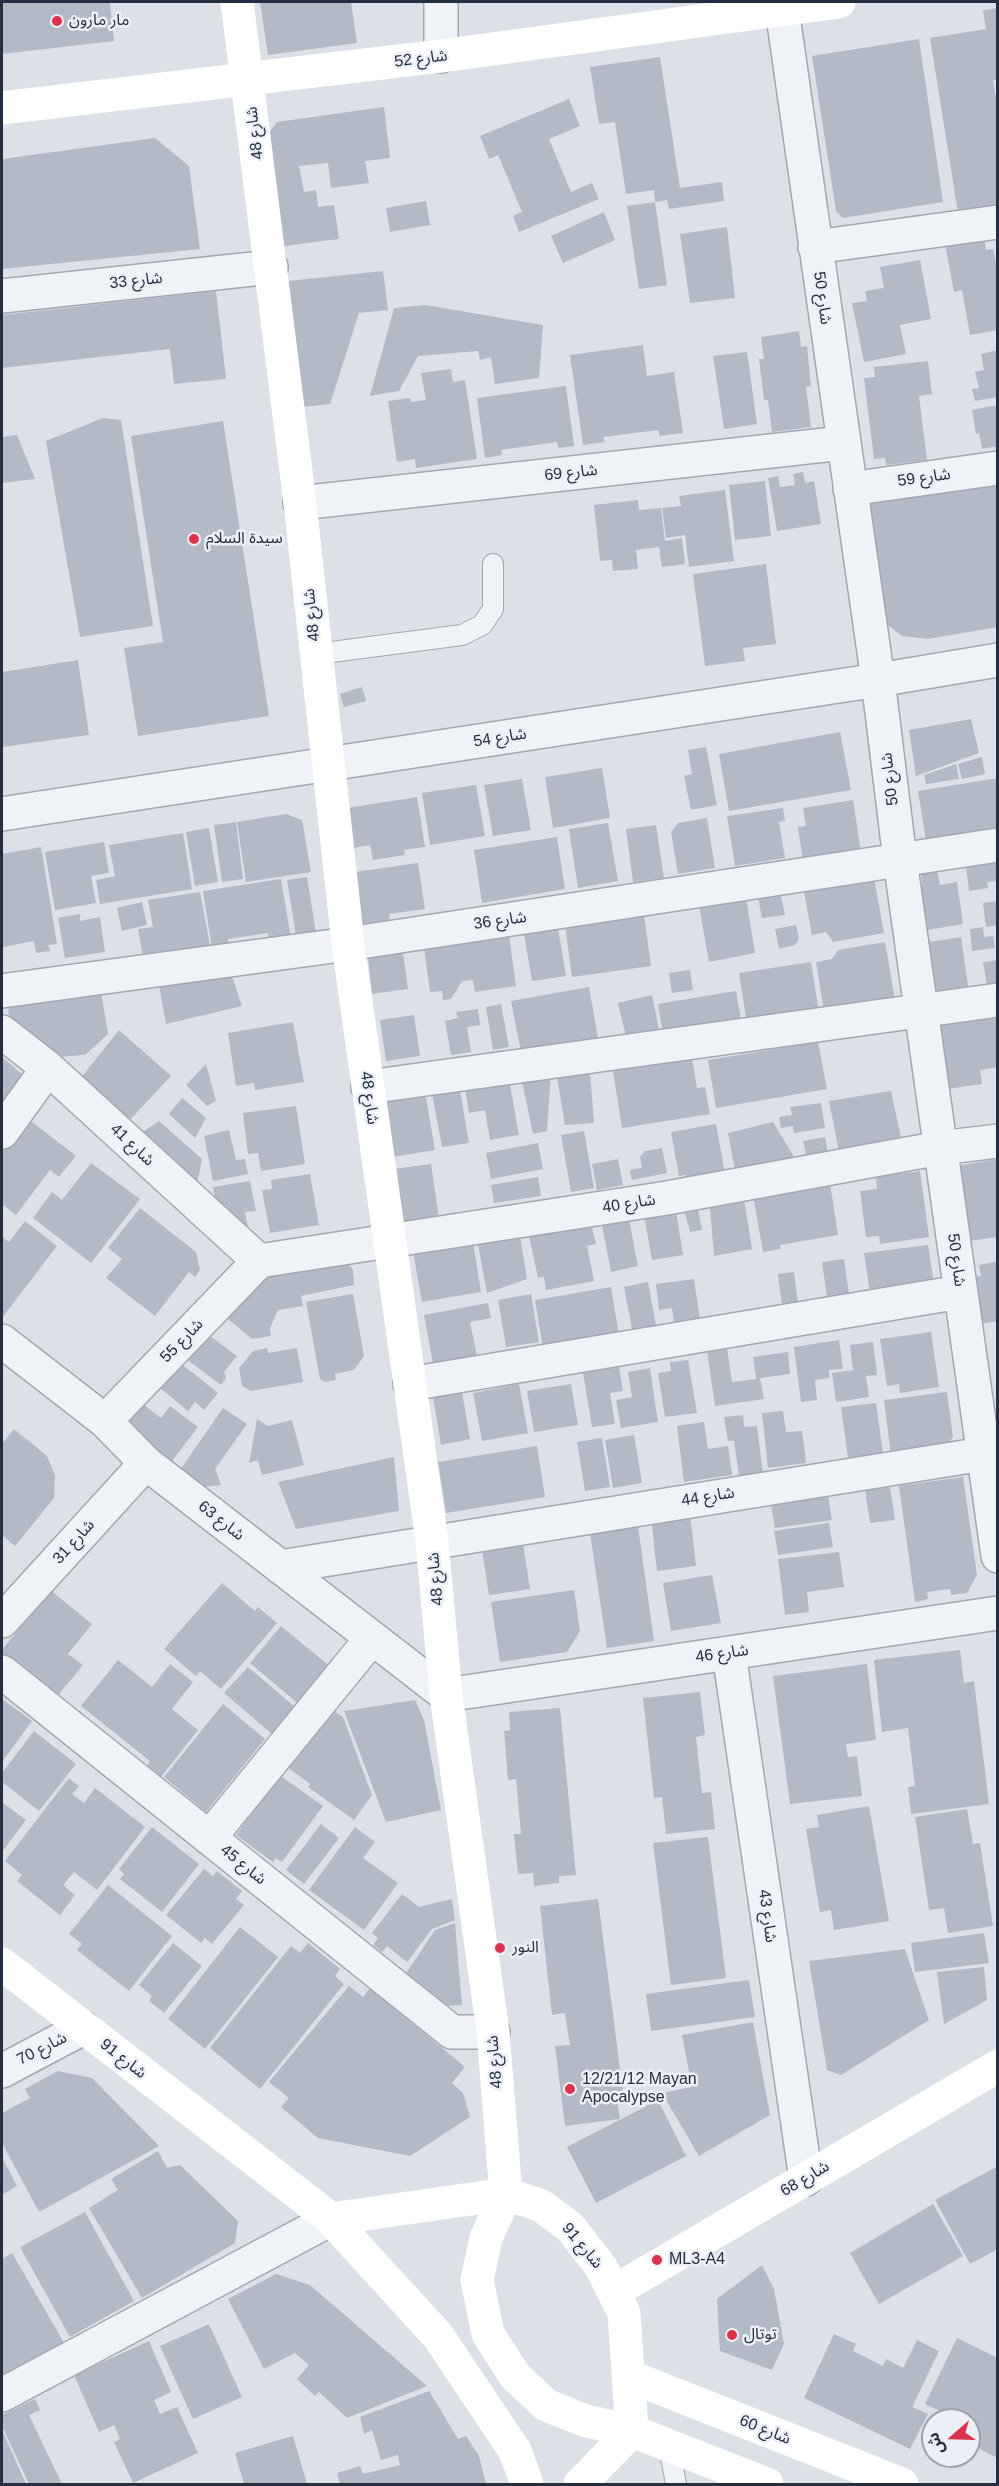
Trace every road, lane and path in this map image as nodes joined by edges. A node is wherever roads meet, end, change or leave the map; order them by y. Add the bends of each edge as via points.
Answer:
1 (237, 2) edge
2 (441, 2) edge
3 (839, 2) edge
4 (782, 6) edge
5 (441, 56) junction
6 (248, 80) junction
7 (2, 108) edge
8 (998, 222) edge
9 (815, 247) junction
10 (271, 267) junction
11 (2, 296) edge
12 (843, 443) junction
13 (998, 468) edge
14 (850, 489) junction
15 (300, 503) junction
16 (493, 564) dead end
17 (316, 654) junction
18 (998, 660) edge
19 (878, 681) junction
20 (327, 764) junction
21 (2, 814) edge
22 (998, 845) edge
23 (900, 860) junction
24 (348, 944) junction
25 (2, 991) edge
26 (998, 1000) edge
27 (921, 1012) junction
28 (2, 1032) edge
29 (48, 1068) junction
30 (368, 1087) junction
31 (2, 1132) edge
32 (998, 1141) edge
33 (940, 1148) junction
34 (389, 1240) junction
35 (259, 1261) junction
36 (960, 1292) junction
37 (2, 1341) edge
38 (410, 1384) junction
39 (105, 1421) junction
40 (983, 1454) junction
41 (146, 1462) junction
42 (432, 1541) junction
43 (998, 1556) edge
44 (280, 1567) junction
45 (998, 1613) edge
46 (2, 1621) edge
47 (372, 1638) junction
48 (729, 1653) junction
49 (2, 1672) edge
50 (446, 1695) junction
51 (209, 1838) junction
52 (2, 1964) edge
53 (83, 2028) junction
54 (493, 2032) junction
55 (998, 2066) edge
56 (2, 2071) edge
57 (806, 2179) junction
58 (506, 2194) junction
59 (331, 2219) junction
60 (613, 2292) junction
61 (628, 2376) junction
62 (2, 2395) edge
63 (632, 2431) junction
64 (669, 2445) junction
65 (527, 2484) edge
66 (580, 2484) edge
67 (676, 2484) edge
68 (767, 2484) edge
69 (902, 2484) edge

1 - 6 street, شارع 48
2 - 5 street
3 - 4 street, شارع 52
4 - 5 street, شارع 52
4 - 9 street, شارع 50
5 - 6 street, شارع 52
6 - 7 street, شارع 52
6 - 10 street, شارع 48
8 - 9 street
9 - 12 street, شارع 50
10 - 11 street, شارع 33
10 - 15 street, شارع 48
12 - 14 street, شارع 50
12 - 15 street, شارع 69
13 - 14 street, شارع 59
14 - 19 street, شارع 50
15 - 17 street, شارع 48
16 - 17 lane via 493,609 482,625 462,635
17 - 20 street, شارع 48
18 - 19 street, شارع 54
19 - 20 street, شارع 54
19 - 23 street, شارع 50
20 - 21 street, شارع 54
20 - 24 street, شارع 48
22 - 23 street, شارع 36
23 - 24 street, شارع 36
23 - 27 street, شارع 50
24 - 25 street, شارع 36
24 - 30 street, شارع 48
26 - 27 street
27 - 30 street
27 - 33 street, شارع 50
28 - 29 street, شارع 41
29 - 31 street
29 - 35 street, شارع 41
30 - 34 street, شارع 48
32 - 33 street, شارع 40
33 - 34 street, شارع 40 via 667,1198
33 - 36 street, شارع 50
34 - 35 street, شارع 40
34 - 38 street, شارع 48
35 - 39 street, شارع 55
36 - 38 street
36 - 40 street, شارع 50
37 - 39 street, شارع 63
38 - 42 street, شارع 48
39 - 41 street, شارع 63
40 - 42 street, شارع 44
40 - 43 street, شارع 50
41 - 44 street, شارع 63
41 - 46 street, شارع 31
42 - 44 street
42 - 50 street, شارع 48
44 - 47 street, شارع 63
45 - 48 street, شارع 46
47 - 50 street, شارع 63
47 - 51 street
48 - 50 street, شارع 46
48 - 57 street, شارع 43
49 - 51 street, شارع 45
50 - 54 street, شارع 48
51 - 54 street, شارع 45 via 452,2032
52 - 53 street, شارع 91
53 - 56 street, شارع 70
53 - 59 street, شارع 91
54 - 58 street, شارع 48
55 - 57 street, شارع 68
57 - 60 street, شارع 68
58 - 59 street, شارع 91
58 - 60 street, شارع 91 via 540,2205 570,2227 601,2267
58 - 63 street via 486,2238 477,2280 488,2334 515,2376 546,2404 586,2421
59 - 62 street
59 - 65 street, شارع 91 via 438,2336 515,2451
60 - 61 street, شارع 91 via 624,2313
61 - 63 street, شارع 91
61 - 69 street, شارع 60
63 - 64 street
63 - 66 street
64 - 67 lane
64 - 68 street

